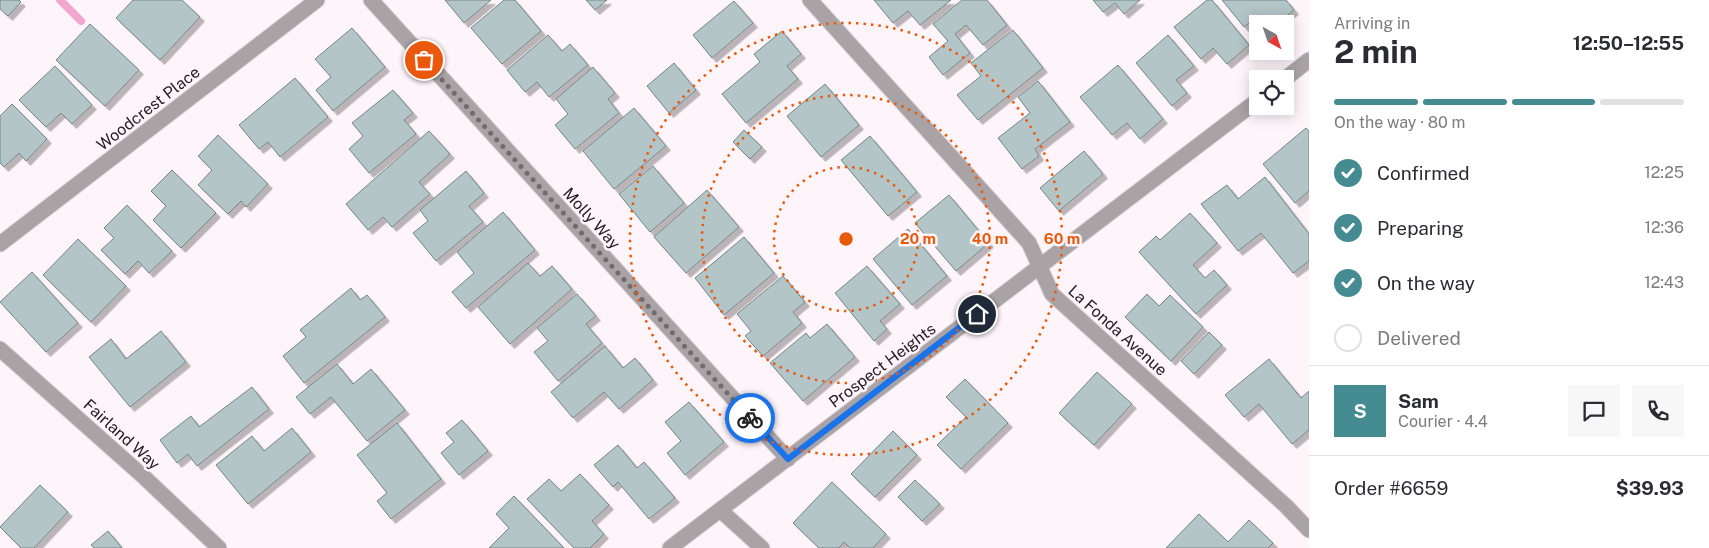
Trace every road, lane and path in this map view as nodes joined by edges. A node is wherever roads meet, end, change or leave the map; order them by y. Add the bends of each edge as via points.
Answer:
1 (317, 0) edge
2 (371, 0) edge
3 (810, 0) edge
4 (1309, 60) edge
5 (1294, 72) edge
6 (1249, 107) edge
7 (0, 244) edge
8 (1040, 266) junction
9 (0, 349) edge
10 (788, 459) junction
11 (720, 510) junction
12 (1309, 530) edge
13 (219, 548) edge
14 (670, 548) edge
15 (762, 548) edge

1 - 7 street, Woodcrest Place
2 - 10 street, Molly Way
3 - 8 street, La Fonda Avenue via 1029,243
4 - 5 street
6 - 8 street, Prospect Heights
8 - 10 street, Prospect Heights
8 - 12 street, La Fonda Avenue via 1052,294
9 - 13 street, Fairland Way
10 - 11 street, Prospect Heights
11 - 14 street, Prospect Heights
11 - 15 street

